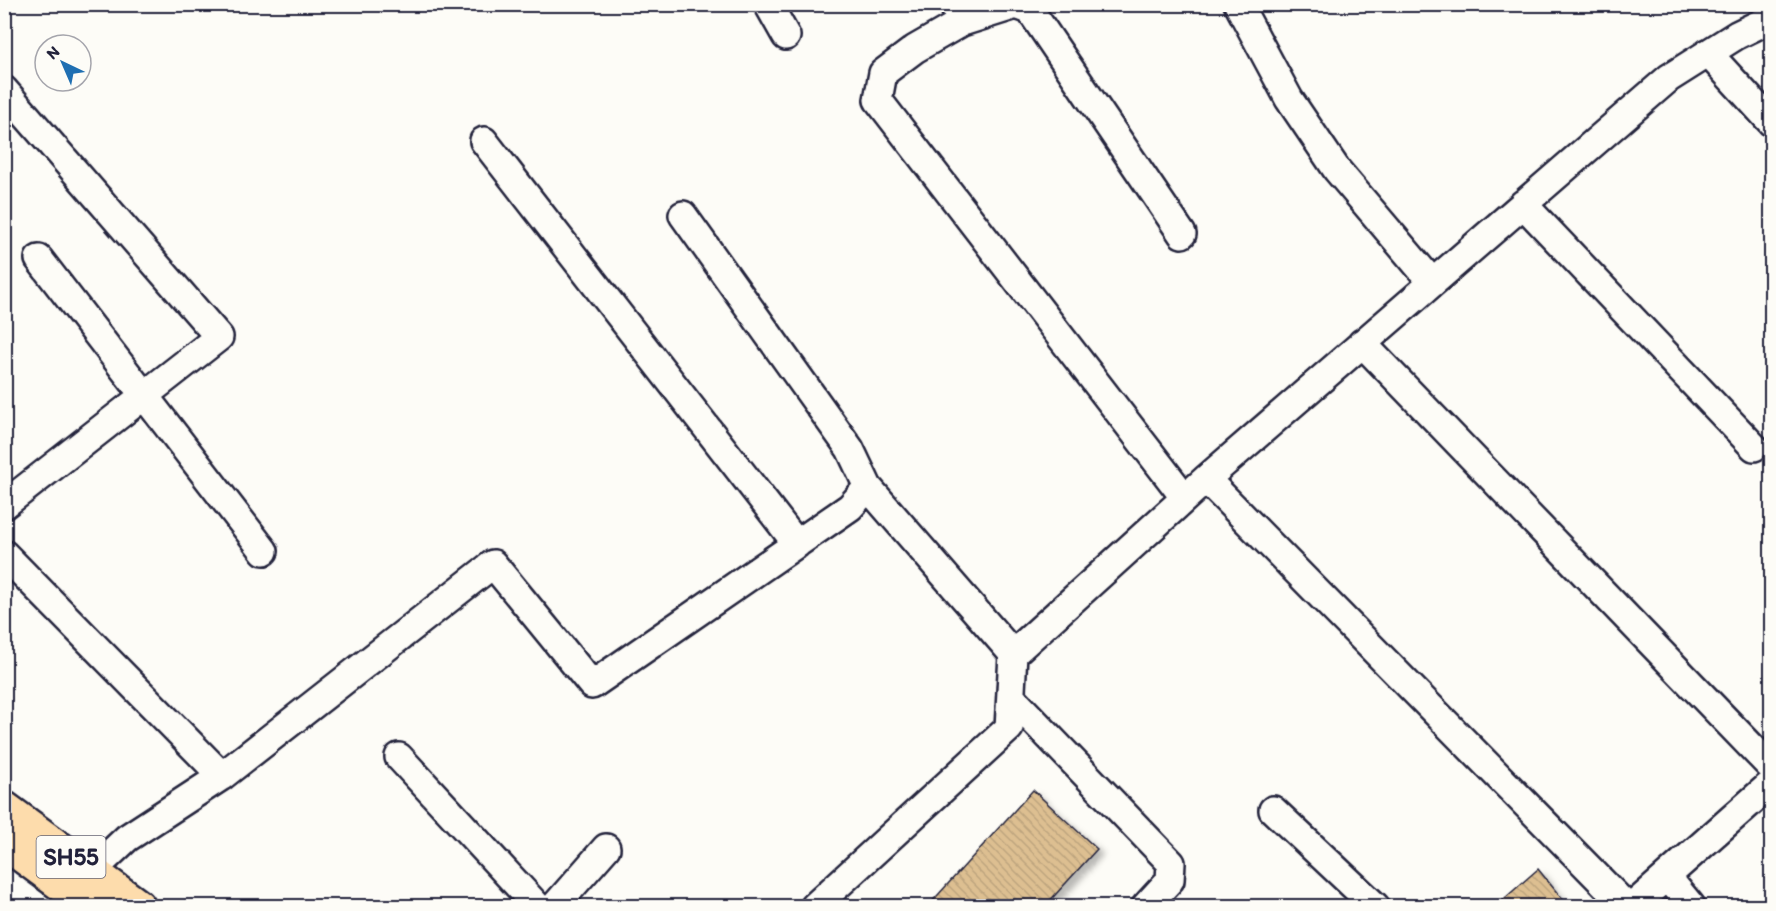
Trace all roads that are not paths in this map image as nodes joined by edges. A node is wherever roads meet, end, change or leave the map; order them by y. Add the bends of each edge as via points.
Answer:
1 (768, 4) edge
2 (1238, 4) edge
3 (957, 13) edge
4 (1772, 18) edge
5 (786, 36) dead end
6 (1708, 52) junction
7 (4, 90) edge
8 (1772, 123) edge
9 (484, 141) dead end
10 (1523, 204) junction
11 (682, 215) dead end
12 (1182, 234) dead end
13 (39, 259) dead end
14 (1432, 282) junction
15 (1362, 343) junction
16 (146, 394) junction
17 (1754, 447) dead end
18 (1206, 479) junction
19 (868, 487) junction
20 (1185, 498) junction
21 (4, 506) edge
22 (796, 544) junction
23 (264, 551) dead end
24 (4, 554) edge
25 (1013, 654) junction
26 (1011, 697) junction
27 (399, 757) dead end
28 (1772, 768) edge
29 (222, 776) junction
30 (1772, 783) edge
31 (4, 808) edge
32 (1273, 810) dead end
33 (4, 842) edge
34 (606, 848) dead end
35 (91, 872) junction
36 (1667, 877) junction
37 (91, 906) edge
38 (138, 906) edge
39 (537, 906) edge
40 (555, 906) edge
41 (815, 906) edge
42 (1146, 906) edge
43 (1375, 906) edge
44 (1626, 906) edge
45 (1634, 906) edge
46 (1691, 906) edge

1 - 5 street
2 - 14 street via 1289,99 1337,170
3 - 12 street via 1016,5 1030,10
3 - 20 street via 883,73 879,100
4 - 6 street
6 - 8 street
6 - 10 street via 1669,78
7 - 16 street via 219,337
9 - 22 street
10 - 14 street
10 - 17 street
11 - 19 street via 850,449
13 - 16 street
14 - 15 street
15 - 18 street
15 - 28 street
16 - 21 street
16 - 23 street
18 - 20 street
18 - 44 street
19 - 22 street via 850,507
19 - 25 street
20 - 25 street
22 - 29 street via 592,685 493,564
24 - 29 street
25 - 26 street
26 - 41 street via 1009,728
26 - 42 street via 1171,863 1170,880
27 - 39 street
29 - 35 street via 127,838
30 - 36 street
31 - 35 main road, SH55
32 - 43 street
33 - 37 main road, SH55
34 - 40 street
35 - 38 main road, SH55
36 - 45 street
36 - 46 street

